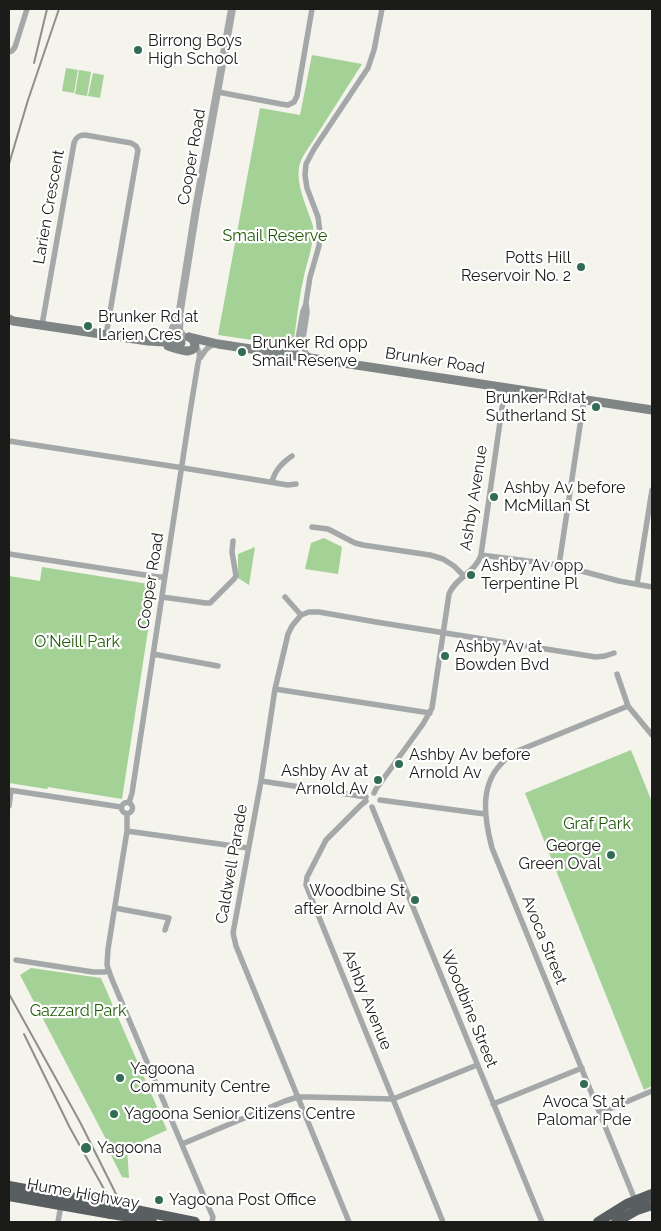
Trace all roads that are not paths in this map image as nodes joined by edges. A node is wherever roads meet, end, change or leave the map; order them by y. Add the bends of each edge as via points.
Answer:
1 (27, 9) edge
2 (232, 9) edge
3 (312, 9) edge
4 (382, 9) edge
5 (9, 52) edge
6 (218, 92) junction
7 (306, 302) junction
8 (180, 310) junction
9 (9, 319) edge
10 (42, 325) junction
11 (106, 335) junction
12 (148, 341) junction
13 (215, 343) junction
14 (188, 344) junction
15 (295, 355) junction
16 (311, 358) junction
17 (199, 361) junction
18 (505, 387) junction
19 (584, 399) junction
20 (652, 410) edge
21 (9, 441) edge
22 (292, 456) dead end
23 (182, 467) junction
24 (272, 482) junction
25 (296, 484) dead end
26 (652, 490) edge
27 (312, 527) dead end
28 (233, 540) dead end
29 (9, 554) edge
30 (480, 555) junction
31 (559, 565) junction
32 (464, 576) junction
33 (165, 577) junction
34 (637, 584) junction
35 (652, 587) edge
36 (162, 597) junction
37 (285, 597) dead end
38 (301, 615) junction
39 (444, 632) junction
40 (614, 653) dead end
41 (153, 654) junction
42 (218, 666) dead end
43 (617, 674) dead end
44 (275, 689) junction
45 (628, 706) junction
46 (430, 713) junction
47 (652, 735) edge
48 (261, 782) junction
49 (10, 790) edge
50 (374, 793) junction
51 (366, 799) junction
52 (380, 800) junction
53 (129, 803) junction
54 (9, 806) edge
55 (372, 806) junction
56 (121, 807) junction
57 (127, 814) junction
58 (485, 814) junction
59 (127, 830) junction
60 (248, 848) junction
61 (114, 908) junction
62 (165, 930) dead end
63 (16, 960) dead end
64 (109, 970) junction
65 (477, 1065) junction
66 (582, 1068) junction
67 (652, 1091) edge
68 (298, 1097) junction
69 (393, 1099) junction
70 (493, 1104) junction
71 (600, 1113) junction
72 (182, 1144) junction
73 (9, 1186) edge
74 (652, 1194) edge
75 (9, 1196) edge
76 (62, 1200) junction
77 (635, 1200) junction
78 (652, 1206) edge
79 (128, 1212) junction
80 (58, 1222) edge
81 (152, 1222) edge
82 (195, 1222) edge
83 (212, 1222) edge
84 (349, 1222) edge
85 (443, 1222) edge
86 (542, 1222) edge
87 (598, 1222) edge
88 (616, 1222) edge

1 - 5 street via 15,48
2 - 6 street, Cooper Road
3 - 6 street via 294,102 288,105
4 - 7 street via 368,68 306,164 307,188 320,226 319,246
6 - 8 street, Cooper Road
7 - 15 street
7 - 16 street via 302,345
8 - 12 street via 169,339
8 - 14 street via 175,330 177,337
9 - 10 main road, Brunker Road
10 - 11 main road, Brunker Road
10 - 11 street, Larien Crescent via 74,142 85,135 134,144 138,150
11 - 12 main road, Brunker Road
12 - 14 main road, Brunker Road
13 - 14 main road, Brunker Road
13 - 15 main road, Brunker Road
13 - 17 street via 205,349
14 - 17 street via 198,350
15 - 16 main road, Brunker Road
16 - 18 main road, Brunker Road
17 - 23 street, Cooper Road
18 - 19 main road, Brunker Road
18 - 30 street, Ashby Avenue
19 - 20 main road, Brunker Road
19 - 31 street
21 - 23 street
22 - 24 street via 277,469
23 - 24 street
23 - 33 street, Cooper Road
24 - 25 street
26 - 34 street
27 - 32 street via 328,528 363,545 443,559
28 - 36 street via 236,576 210,603
29 - 33 street
30 - 31 street
30 - 32 street, Ashby Avenue
31 - 34 street
32 - 39 street, Ashby Avenue via 452,588
33 - 36 street, Cooper Road
34 - 35 street
36 - 41 street, Cooper Road
37 - 38 street
38 - 39 street via 319,612
38 - 44 street, Caldwell Parade via 288,634
39 - 40 street via 596,656
39 - 46 street, Ashby Avenue
41 - 42 street
41 - 53 street, Cooper Road
43 - 45 street
44 - 46 street
44 - 48 street, Caldwell Parade
45 - 47 street
45 - 58 street, Avoca Street via 514,752 493,774 485,800
46 - 50 street, Ashby Avenue
48 - 51 street
48 - 60 street, Caldwell Parade
49 - 54 street
49 - 56 street
50 - 51 street
50 - 52 street
51 - 55 street
51 - 69 street, Ashby Avenue via 326,840 306,884
52 - 55 street
52 - 58 street
53 - 56 street
53 - 57 street via 132,809
55 - 65 street, Woodbine Street
56 - 57 street
57 - 59 street
58 - 66 street, Avoca Street via 492,848
59 - 60 street
59 - 61 street
60 - 68 street, Caldwell Parade via 233,933
61 - 62 street via 169,918
61 - 64 street via 107,954
63 - 64 street via 93,972
64 - 72 street
65 - 69 street
65 - 70 street, Woodbine Street
66 - 70 street
66 - 71 street, Avoca Street
67 - 71 street
68 - 69 street
68 - 72 street
68 - 84 street, Caldwell Parade
69 - 85 street, Ashby Avenue
70 - 86 street, Woodbine Street
71 - 77 street, Avoca Street
72 - 83 street
73 - 76 highway, Hume Highway
74 - 77 highway
75 - 76 highway, Hume Highway
76 - 79 highway, Hume Highway, bridge
76 - 80 street
77 - 87 highway
78 - 88 highway
79 - 81 highway, Hume Highway
79 - 82 highway, Hume Highway

